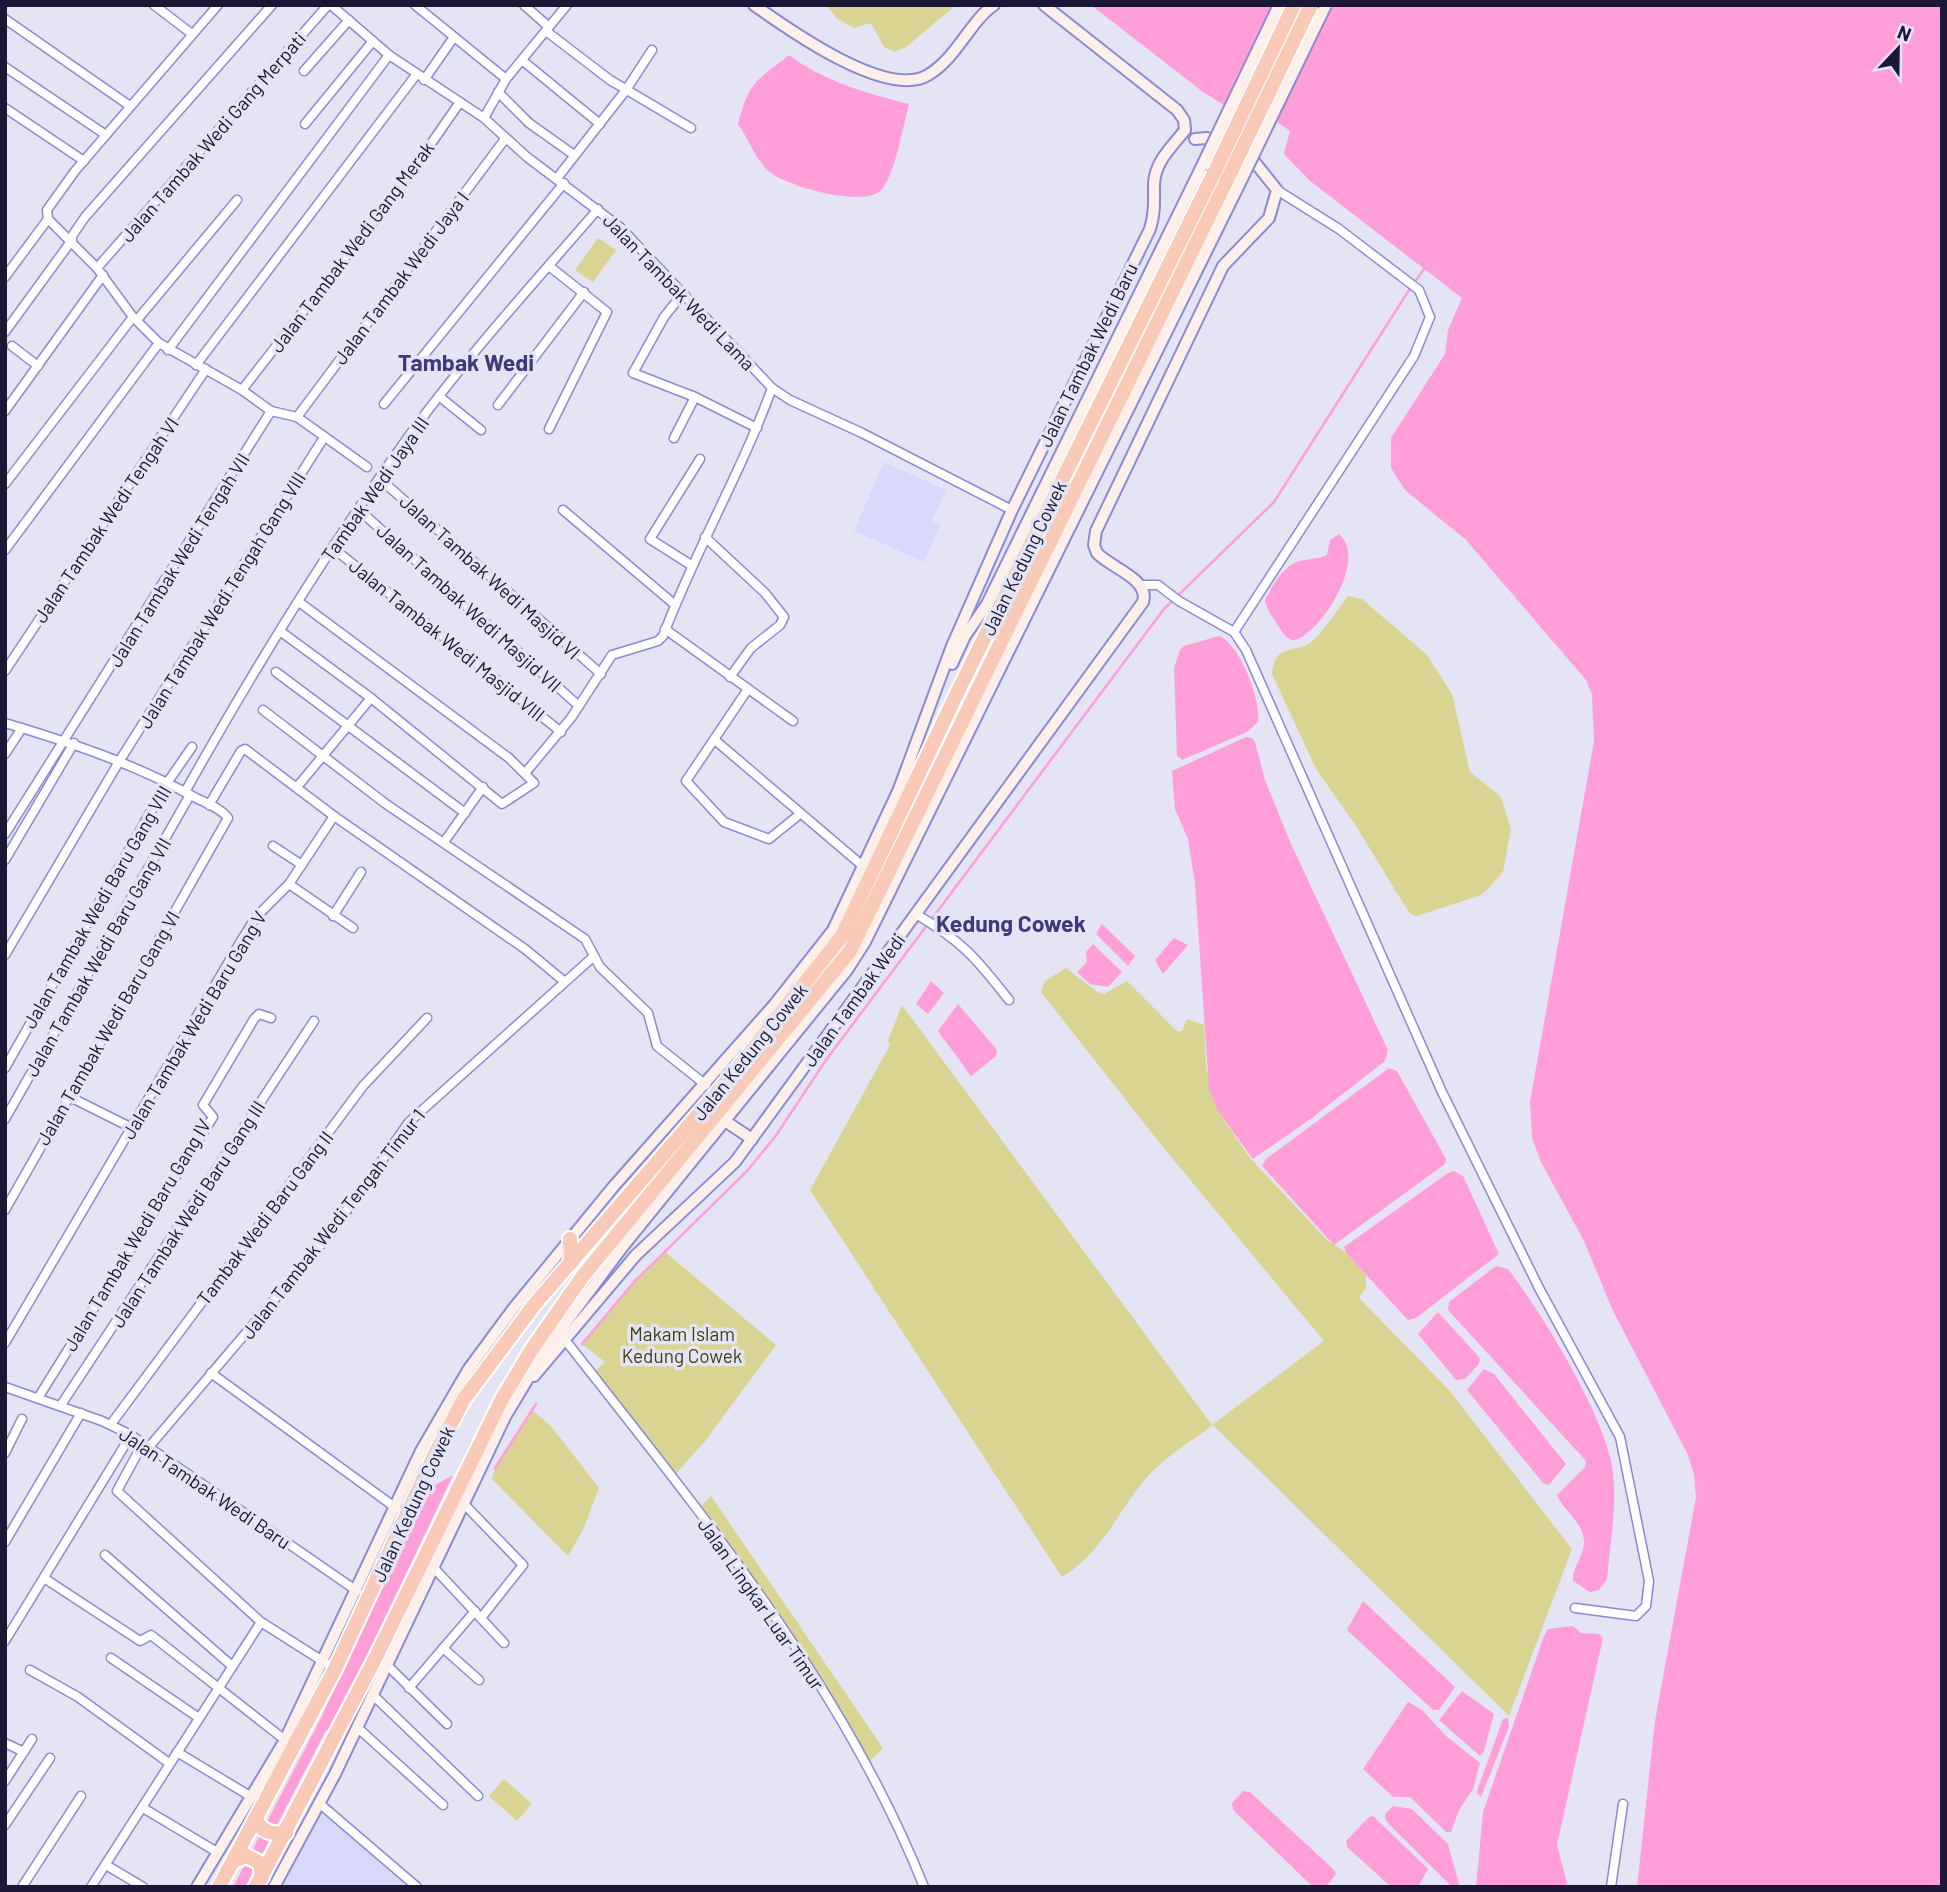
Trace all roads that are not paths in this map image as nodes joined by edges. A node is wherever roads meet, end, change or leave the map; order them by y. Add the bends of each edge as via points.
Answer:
1 (154, 5) edge
2 (218, 5) edge
3 (272, 5) edge
4 (330, 5) edge
5 (415, 5) edge
6 (524, 5) edge
7 (567, 5) edge
8 (754, 5) edge
9 (994, 5) edge
10 (1044, 5) edge
11 (1279, 5) edge
12 (1294, 5) edge
13 (1311, 5) edge
14 (1326, 5) edge
15 (5, 19) edge
16 (349, 20) junction
17 (548, 29) junction
18 (192, 34) junction
19 (454, 37) junction
20 (373, 41) junction
21 (652, 50) dead end
22 (389, 55) junction
23 (523, 61) junction
24 (5, 67) edge
25 (304, 71) dead end
26 (420, 77) junction
27 (506, 79) junction
28 (626, 90) junction
29 (498, 92) junction
30 (460, 102) junction
31 (130, 106) junction
32 (5, 108) edge
33 (484, 118) junction
34 (305, 124) dead end
35 (600, 124) junction
36 (691, 128) dead end
37 (1185, 131) junction
38 (106, 135) junction
39 (505, 139) junction
40 (575, 155) junction
41 (84, 161) junction
42 (1220, 177) junction
43 (561, 180) junction
44 (1277, 190) junction
45 (237, 200) dead end
46 (598, 209) junction
47 (48, 215) junction
48 (71, 240) junction
49 (549, 266) junction
50 (97, 268) junction
51 (103, 275) junction
52 (5, 277) edge
53 (584, 292) junction
54 (684, 292) junction
55 (135, 318) junction
56 (5, 332) edge
57 (159, 343) junction
58 (12, 346) dead end
59 (168, 350) junction
60 (196, 365) junction
61 (38, 366) junction
62 (206, 369) junction
63 (772, 388) junction
64 (242, 390) junction
65 (440, 397) junction
66 (695, 397) junction
67 (384, 404) dead end
68 (498, 405) dead end
69 (5, 411) edge
70 (271, 411) junction
71 (297, 417) junction
72 (757, 428) junction
73 (549, 429) dead end
74 (481, 430) dead end
75 (674, 438) dead end
76 (323, 439) junction
77 (700, 459) dead end
78 (366, 467) dead end
79 (380, 479) junction
80 (5, 485) edge
81 (359, 510) junction
82 (563, 510) dead end
83 (1012, 510) junction
84 (705, 537) junction
85 (332, 548) junction
86 (5, 550) edge
87 (691, 565) junction
88 (1141, 584) junction
89 (299, 602) junction
90 (674, 604) junction
91 (665, 629) junction
92 (280, 631) junction
93 (1234, 632) junction
94 (5, 671) edge
95 (276, 672) dead end
96 (601, 674) junction
97 (730, 677) junction
98 (748, 689) junction
99 (371, 698) junction
100 (933, 704) junction
101 (579, 706) junction
102 (263, 710) dead end
103 (793, 721) dead end
104 (5, 723) edge
105 (348, 726) junction
106 (22, 728) junction
107 (561, 732) junction
108 (70, 741) junction
109 (716, 741) junction
110 (192, 747) dead end
111 (322, 753) junction
112 (5, 754) edge
113 (120, 760) junction
114 (526, 772) junction
115 (167, 783) junction
116 (483, 787) junction
117 (296, 788) junction
118 (187, 793) junction
119 (209, 805) junction
120 (465, 813) junction
121 (800, 814) junction
122 (334, 816) junction
123 (5, 834) edge
124 (444, 842) junction
125 (273, 846) dead end
126 (5, 860) edge
127 (302, 865) junction
128 (864, 867) junction
129 (361, 872) dead end
130 (289, 884) junction
131 (333, 916) junction
132 (921, 917) junction
133 (353, 928) dead end
134 (5, 955) edge
135 (593, 957) junction
136 (565, 982) junction
137 (1009, 1000) dead end
138 (271, 1018) dead end
139 (428, 1018) dead end
140 (314, 1021) dead end
141 (5, 1068) edge
142 (706, 1084) junction
143 (68, 1096) junction
144 (5, 1119) edge
145 (725, 1121) junction
146 (130, 1127) junction
147 (752, 1139) junction
148 (5, 1210) edge
149 (570, 1239) junction
150 (625, 1245) junction
151 (636, 1255) junction
152 (571, 1263) junction
153 (566, 1341) junction
154 (5, 1343) edge
155 (211, 1373) junction
156 (5, 1387) edge
157 (522, 1388) junction
158 (38, 1398) junction
159 (61, 1405) junction
160 (80, 1413) junction
161 (22, 1419) dead end
162 (111, 1424) junction
163 (129, 1438) junction
164 (146, 1445) junction
165 (5, 1453) edge
166 (474, 1473) junction
167 (464, 1504) junction
168 (396, 1508) junction
169 (5, 1542) edge
170 (105, 1555) dead end
171 (434, 1568) junction
172 (44, 1578) junction
173 (357, 1591) junction
174 (1575, 1608) dead end
175 (478, 1615) junction
176 (261, 1622) junction
177 (5, 1641) edge
178 (504, 1643) dead end
179 (443, 1648) junction
180 (111, 1658) dead end
181 (382, 1663) junction
182 (328, 1665) junction
183 (232, 1666) junction
184 (30, 1670) dead end
185 (479, 1680) dead end
186 (219, 1688) junction
187 (409, 1688) junction
188 (374, 1696) junction
189 (200, 1718) junction
190 (447, 1724) dead end
191 (358, 1728) junction
192 (33, 1739) dead end
193 (285, 1740) junction
194 (5, 1743) edge
195 (24, 1752) junction
196 (177, 1752) junction
197 (50, 1758) dead end
198 (169, 1763) junction
199 (5, 1781) edge
200 (81, 1796) dead end
201 (250, 1796) junction
202 (478, 1796) dead end
203 (319, 1803) junction
204 (1623, 1804) dead end
205 (443, 1805) dead end
206 (143, 1808) junction
207 (5, 1825) edge
208 (269, 1828) junction
209 (218, 1852) junction
210 (106, 1864) junction
211 (252, 1869) edge
212 (22, 1887) edge
213 (92, 1887) edge
214 (143, 1887) edge
215 (197, 1887) edge
216 (219, 1887) edge
217 (274, 1887) edge
218 (417, 1887) edge
219 (925, 1887) edge
220 (1611, 1887) edge

1 - 18 street
2 - 18 street
3 - 48 street via 86,217
4 - 16 street, Jalan Tambak Wedi Lama
4 - 50 street, Jalan Tambak Wedi Gang Merpati
5 - 19 street
6 - 17 street
7 - 17 street
8 - 9 main road via 839,60 882,75 918,79 944,63
10 - 37 main road via 1177,110
11 - 42 main road, bridge
12 - 42 highway, bridge
13 - 42 highway, bridge
14 - 42 main road, bridge
15 - 31 street
16 - 20 street, Jalan Tambak Wedi Lama
16 - 25 street
17 - 23 street
17 - 28 street
18 - 31 street
19 - 26 street
19 - 27 street
20 - 22 street, Jalan Tambak Wedi Lama
20 - 34 street
21 - 28 street
22 - 26 street, Jalan Tambak Wedi Lama
22 - 59 street
23 - 27 street
23 - 35 street
24 - 38 street
26 - 30 street, Jalan Tambak Wedi Lama
26 - 60 street
27 - 29 street
28 - 35 street
28 - 36 street
29 - 33 street
29 - 40 street via 529,123
30 - 33 street, Jalan Tambak Wedi Lama
30 - 64 street, Jalan Tambak Wedi Gang Merak via 408,177
31 - 38 street
32 - 41 street
33 - 39 street, Jalan Tambak Wedi Lama
35 - 40 street
37 - 44 main road via 1203,148 1260,169
37 - 83 main road, Jalan Tambak Wedi Baru via 1161,160 1150,229
38 - 41 street
39 - 43 street, Jalan Tambak Wedi Lama
39 - 71 street, Jalan Tambak Wedi Jaya I
40 - 43 street
41 - 47 street
42 - 100 main road via 987,604 965,636
42 - 145 main road via 865,942
42 - 152 highway, Jalan Kedung Cowek via 959,689 842,936 733,1074
42 - 166 highway, Jalan Kedung Cowek via 850,951 551,1319 502,1399
43 - 46 street, Jalan Tambak Wedi Lama
43 - 67 street
44 - 88 main road via 1269,218 1223,266 1096,531 1097,554
44 - 93 street via 1339,229 1419,290 1430,317 1414,356
45 - 55 street
46 - 49 street, Tambak Wedi Jaya III
46 - 54 street, Jalan Tambak Wedi Lama
47 - 48 street
47 - 52 street
48 - 50 street
48 - 56 street
49 - 53 street
49 - 65 street, Tambak Wedi Jaya III
50 - 51 street
51 - 55 street
51 - 61 street
53 - 68 street
53 - 73 street via 606,315
54 - 63 street, Jalan Tambak Wedi Lama
54 - 66 street via 664,317 633,373
55 - 57 street
55 - 80 street
57 - 59 street
57 - 86 street
58 - 61 street
59 - 60 street
60 - 62 street
61 - 69 street
62 - 64 street
62 - 94 street, Jalan Tambak Wedi Tengah VI
63 - 72 street
63 - 83 street, Jalan Tambak Wedi Lama
64 - 70 street
65 - 74 street
65 - 79 street, Tambak Wedi Jaya III
66 - 72 street
66 - 75 street
70 - 71 street
70 - 108 street, Jalan Tambak Wedi Tengah VII
71 - 76 street
72 - 84 street
76 - 78 street
76 - 113 street, Jalan Tambak Wedi Tengah Gang VIII
77 - 87 street via 650,538
79 - 81 street, Tambak Wedi Jaya III
79 - 96 street, Jalan Tambak Wedi Masjid VI
81 - 85 street, Tambak Wedi Jaya III
81 - 101 street, Jalan Tambak Wedi Masjid VII
82 - 90 street
83 - 100 main road, Jalan Tambak Wedi Baru via 952,646
84 - 87 street
84 - 97 street via 765,593 783,617
85 - 89 street, Tambak Wedi Jaya III
85 - 107 street, Jalan Tambak Wedi Masjid VIII
87 - 90 street
88 - 93 street via 1151,582
88 - 132 main road, Jalan Tambak Wedi via 1143,602
89 - 92 street, Tambak Wedi Jaya III
89 - 114 street
90 - 91 street
91 - 96 street via 658,641 614,653
91 - 97 street
92 - 99 street
92 - 118 street, Tambak Wedi Jaya III
93 - 174 street via 1247,650 1442,1092 1539,1288 1620,1437 1648,1571 1648,1600 1636,1616
95 - 105 street
96 - 101 street
97 - 98 street
98 - 103 street
98 - 109 street
99 - 105 street
99 - 116 street
100 - 128 main road, Jalan Tambak Wedi Baru
101 - 107 street
102 - 111 street
104 - 106 street
105 - 111 street
105 - 120 street
106 - 108 street
106 - 112 street
107 - 114 street
108 - 113 street
108 - 123 street
108 - 126 street
109 - 121 street
109 - 121 street via 686,780 724,822 769,839
110 - 115 street, Jalan Tambak Wedi Baru Gang VIII
111 - 117 street
111 - 124 street
113 - 115 street
113 - 134 street, Jalan Tambak Wedi Tengah Gang VIII
114 - 116 street via 534,783 505,805
115 - 118 street
115 - 141 street, Jalan Tambak Wedi Baru Gang VIII
116 - 120 street
117 - 119 street via 242,749
117 - 122 street
118 - 119 street
118 - 144 street, Jalan Tambak Wedi Baru Gang VII
119 - 143 street, Jalan Tambak Wedi Baru Gang VI via 228,818
120 - 124 street
121 - 128 street
122 - 127 street, Jalan Tambak Wedi Baru Gang V
122 - 136 street
124 - 135 street via 580,934
125 - 127 street
127 - 130 street, Jalan Tambak Wedi Baru Gang V
128 - 142 main road, Jalan Tambak Wedi Baru via 825,944
129 - 131 street
130 - 131 street
130 - 146 street, Jalan Tambak Wedi Baru Gang V via 256,917
131 - 133 street
132 - 137 street via 970,950
132 - 147 main road, Jalan Tambak Wedi
135 - 136 street, Jalan Tambak Wedi Tengah Timur 1
135 - 142 street via 648,1013 657,1046
136 - 155 street, Jalan Tambak Wedi Tengah Timur 1 via 409,1122 330,1234
138 - 158 street, Jalan Tambak Wedi Baru Gang IV via 258,1014 254,1019 203,1105 213,1117
139 - 162 street, Tambak Wedi Baru Gang II via 363,1086
140 - 159 street, Jalan Tambak Wedi Baru Gang III
142 - 149 main road, Jalan Kedung Cowek
143 - 146 street
143 - 148 street, Jalan Tambak Wedi Baru Gang VI
145 - 147 main road
145 - 150 main road
146 - 154 street, Jalan Tambak Wedi Baru Gang V
147 - 151 main road, Jalan Tambak Wedi via 735,1162
149 - 152 highway
149 - 168 main road, Jalan Kedung Cowek via 468,1370 438,1417
150 - 151 main road
150 - 157 main road via 560,1328
151 - 153 main road, Jalan Tambak Wedi
152 - 182 highway, Jalan Kedung Cowek via 505,1341 464,1399
153 - 157 main road, Jalan Tambak Wedi
153 - 219 street, Jalan Lingkar Luar Timur via 786,1633 842,1722
155 - 164 street, Jalan Tambak Wedi Tengah Timur 1
155 - 168 street
156 - 158 street, Jalan Tambak Wedi Baru
157 - 166 main road, Jalan Kedung Cowek
158 - 159 street, Jalan Tambak Wedi Baru
159 - 160 street, Jalan Tambak Wedi Baru
160 - 162 street, Jalan Tambak Wedi Baru
160 - 169 street
161 - 165 street
162 - 163 street, Jalan Tambak Wedi Baru
163 - 164 street, Jalan Tambak Wedi Baru
163 - 172 street
164 - 173 street, Jalan Tambak Wedi Baru
164 - 176 street, Jalan Tambak Wedi Tengah Timur 1 via 117,1491
166 - 167 main road, Jalan Kedung Cowek
166 - 181 highway, Jalan Kedung Cowek via 457,1489
167 - 171 main road, Jalan Kedung Cowek
167 - 175 street via 523,1565
168 - 173 main road, Jalan Kedung Cowek
170 - 183 street
171 - 175 street
171 - 181 main road, Jalan Kedung Cowek
172 - 177 street
172 - 186 street via 140,1641 151,1635
173 - 182 main road, Jalan Kedung Cowek
175 - 178 street
175 - 179 street
176 - 182 street
176 - 183 street
179 - 185 street
179 - 187 street
180 - 189 street
181 - 187 street
181 - 188 main road, Jalan Kedung Cowek
181 - 208 highway, Jalan Kedung Cowek
182 - 193 main road, Jalan Kedung Cowek
182 - 208 highway, Jalan Kedung Cowek
183 - 186 street
184 - 198 street via 78,1697
186 - 189 street
186 - 193 street
187 - 190 street
188 - 191 main road, Jalan Kedung Cowek
188 - 202 street
189 - 196 street
191 - 203 main road, Jalan Kedung Cowek
191 - 205 street
192 - 195 street
193 - 201 main road, Jalan Kedung Cowek
194 - 195 street
195 - 199 street
196 - 198 street
196 - 201 street
197 - 207 street
198 - 206 street
200 - 212 street
201 - 209 main road, Jalan Kedung Cowek
203 - 217 main road, Jalan Kedung Cowek
203 - 218 street
204 - 220 street
206 - 209 street
206 - 210 street
208 - 211 highway, Jalan Kedung Cowek
208 - 211 highway, Jalan Kedung Cowek
209 - 215 main road, Jalan Kedung Cowek
210 - 213 street
210 - 214 street
211 - 216 highway, Jalan Kedung Cowek

